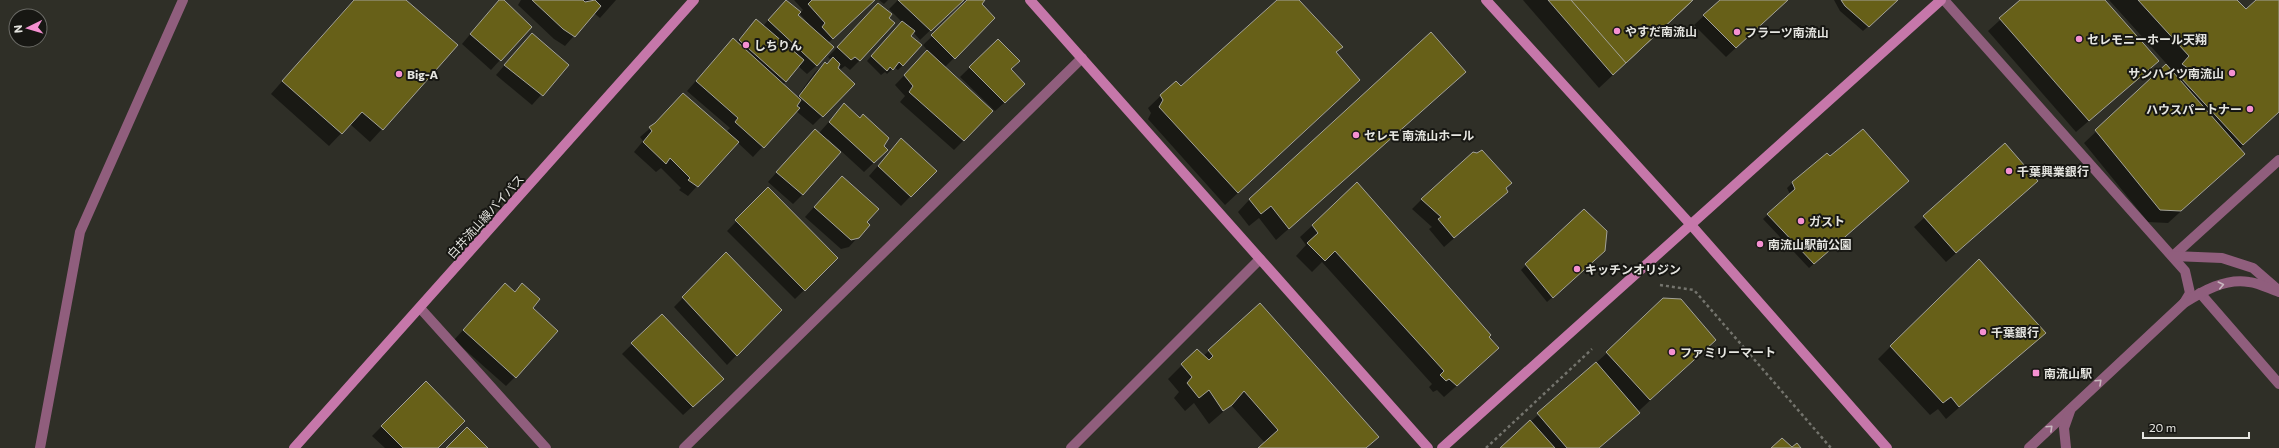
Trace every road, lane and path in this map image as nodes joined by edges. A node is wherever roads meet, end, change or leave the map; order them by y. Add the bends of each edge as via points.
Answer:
1 (183, 0) edge
2 (694, 0) edge
3 (1030, 0) edge
4 (1486, 0) edge
5 (1941, 0) edge
6 (1944, 0) edge
7 (1082, 58) junction
8 (2279, 160) edge
9 (1692, 226) junction
10 (2173, 256) junction
11 (1260, 259) junction
12 (1659, 285) dead end
13 (2279, 292) edge
14 (2200, 293) junction
15 (2184, 303) junction
16 (420, 308) junction
17 (1596, 345) dead end
18 (2279, 384) edge
19 (2071, 409) junction
20 (40, 448) edge
21 (294, 448) edge
22 (546, 448) edge
23 (684, 448) edge
24 (1071, 448) edge
25 (1428, 448) edge
26 (1442, 448) edge
27 (1486, 448) edge
28 (1831, 448) edge
29 (1887, 448) edge
30 (2029, 448) edge
31 (2066, 448) edge

1 - 20 street via 80,232
2 - 16 street, 白井流山線バイパス
3 - 7 street
4 - 9 street
5 - 9 street
6 - 10 street
7 - 11 street
7 - 23 street
8 - 10 street
9 - 26 street
9 - 29 street
10 - 13 street via 2222,258 2253,268
10 - 15 street via 2185,271 2189,285 2190,292
11 - 24 street
11 - 25 street
12 - 28 path via 1694,290
14 -> 13 street via 2220,284 2249,282
14 - 15 street
14 - 18 street
19 -> 15 street
16 - 21 street, 白井流山線バイパス
16 - 22 street
17 - 27 path
30 -> 19 street
19 - 31 street via 2064,428

